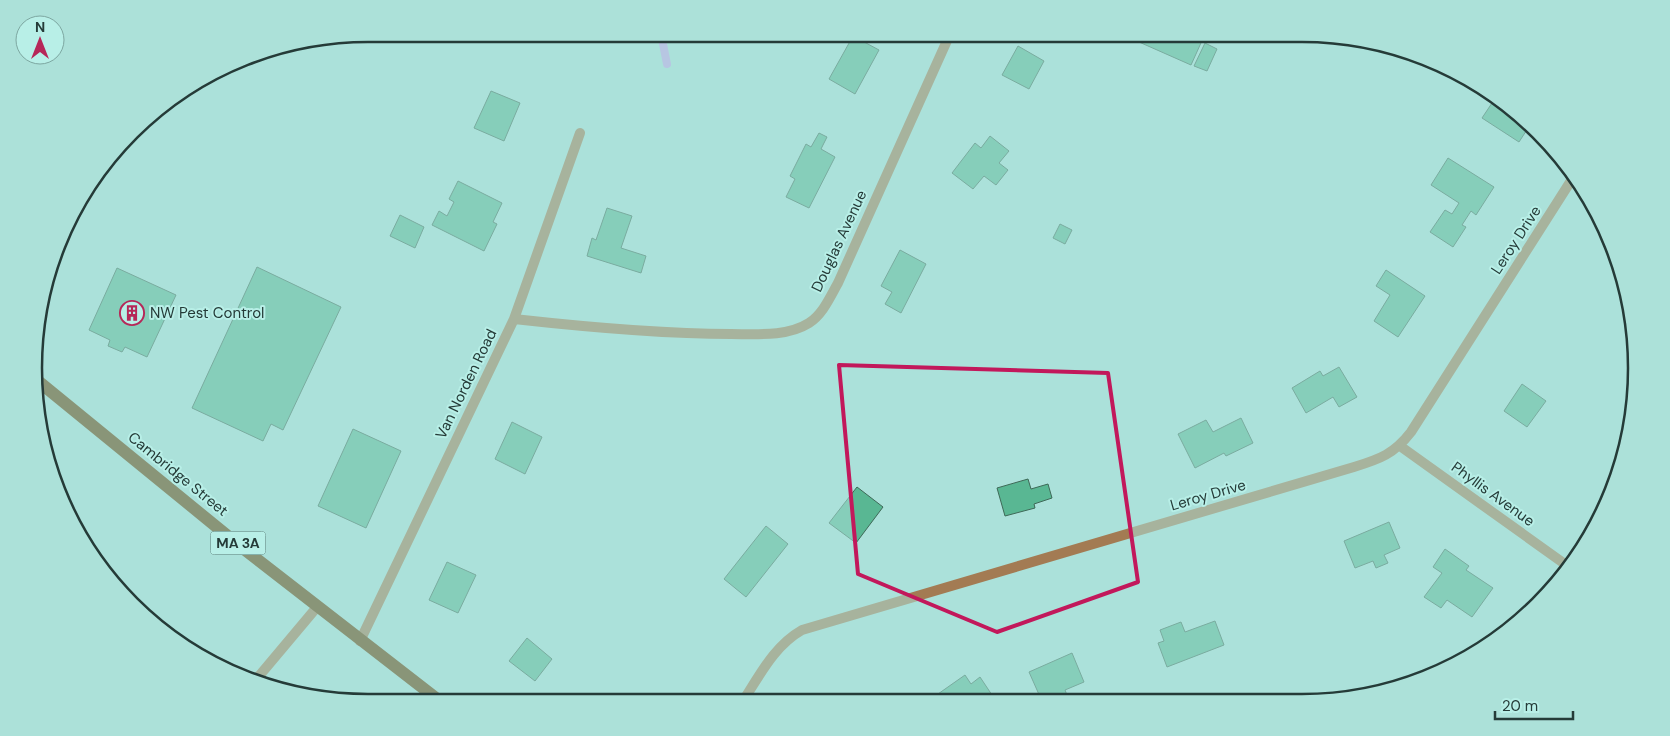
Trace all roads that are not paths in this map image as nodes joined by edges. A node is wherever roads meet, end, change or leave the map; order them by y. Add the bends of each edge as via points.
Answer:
1 (946, 42) edge
2 (580, 133) dead end
3 (1570, 183) edge
4 (514, 319) junction
5 (43, 385) edge
6 (1400, 446) junction
7 (1562, 563) edge
8 (317, 607) junction
9 (360, 640) junction
10 (260, 675) edge
11 (431, 694) edge
12 (748, 694) edge

1 - 4 street, Douglas Avenue via 838,283 819,314 809,323 792,330 764,334 714,334
2 - 4 street, Van Norden Road
3 - 6 street, Leroy Drive
4 - 9 street, Van Norden Road
5 - 8 main road, Cambridge Street / MA 3A
6 - 7 street, Phyllis Avenue
6 - 12 street, Leroy Drive via 1379,459 1354,467 802,630 776,651
8 - 9 main road, Cambridge Street / MA 3A
8 - 10 street
9 - 11 main road, Cambridge Street / MA 3A

